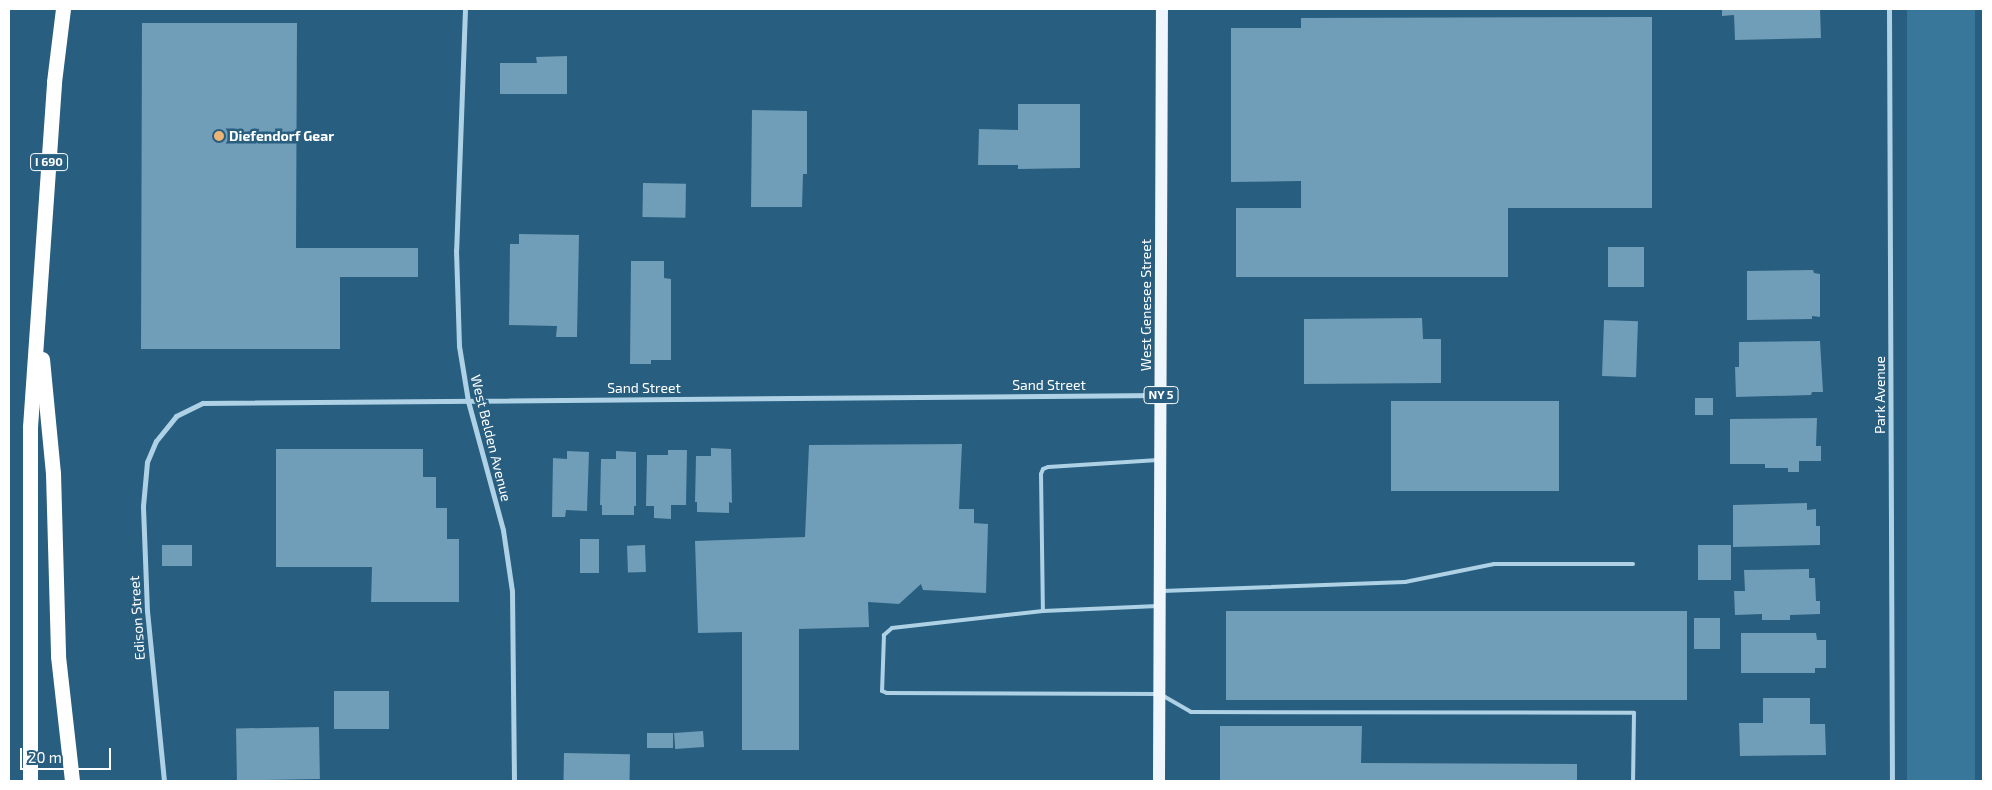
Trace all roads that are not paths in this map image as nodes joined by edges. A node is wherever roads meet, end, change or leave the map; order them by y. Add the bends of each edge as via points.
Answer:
1 (63, 9) edge
2 (465, 9) edge
3 (1162, 9) edge
4 (1889, 9) edge
5 (38, 315) junction
6 (1161, 395) junction
7 (468, 401) junction
8 (150, 453) joint
9 (1161, 460) junction
10 (1633, 564) dead end
11 (1160, 591) junction
12 (1160, 606) junction
13 (1043, 611) junction
14 (1160, 694) junction
15 (30, 781) edge
16 (72, 781) edge
17 (164, 781) edge
18 (514, 781) edge
19 (1159, 781) edge
20 (1633, 781) edge
21 (1892, 781) edge

1 - 5 highway, I 690 via 54,82
2 - 7 street, West Belden Avenue via 456,250 459,346
3 - 6 main road, West Genesee Street / NY 5
4 - 21 street, Park Avenue
5 - 15 highway, I 690 via 30,427
5 - 16 highway via 53,473 58,656
6 - 7 street, Sand Street
6 - 9 main road, West Genesee Street / NY 5
7 - 8 street, Sand Street via 203,403 176,416 156,440
7 - 18 street, West Belden Avenue via 503,530 512,591
8 - 17 street, Edison Street via 143,506 147,611
9 - 11 main road, West Genesee Street / NY 5
9 - 13 lane via 1043,469
10 - 11 lane via 1494,564 1404,582
11 - 12 main road, West Genesee Street / NY 5
12 - 13 lane
12 - 14 main road, West Genesee Street / NY 5
13 - 14 lane via 892,628 884,635 882,691
14 - 19 main road, West Genesee Street / NY 5
14 - 20 lane via 1191,712 1634,713

